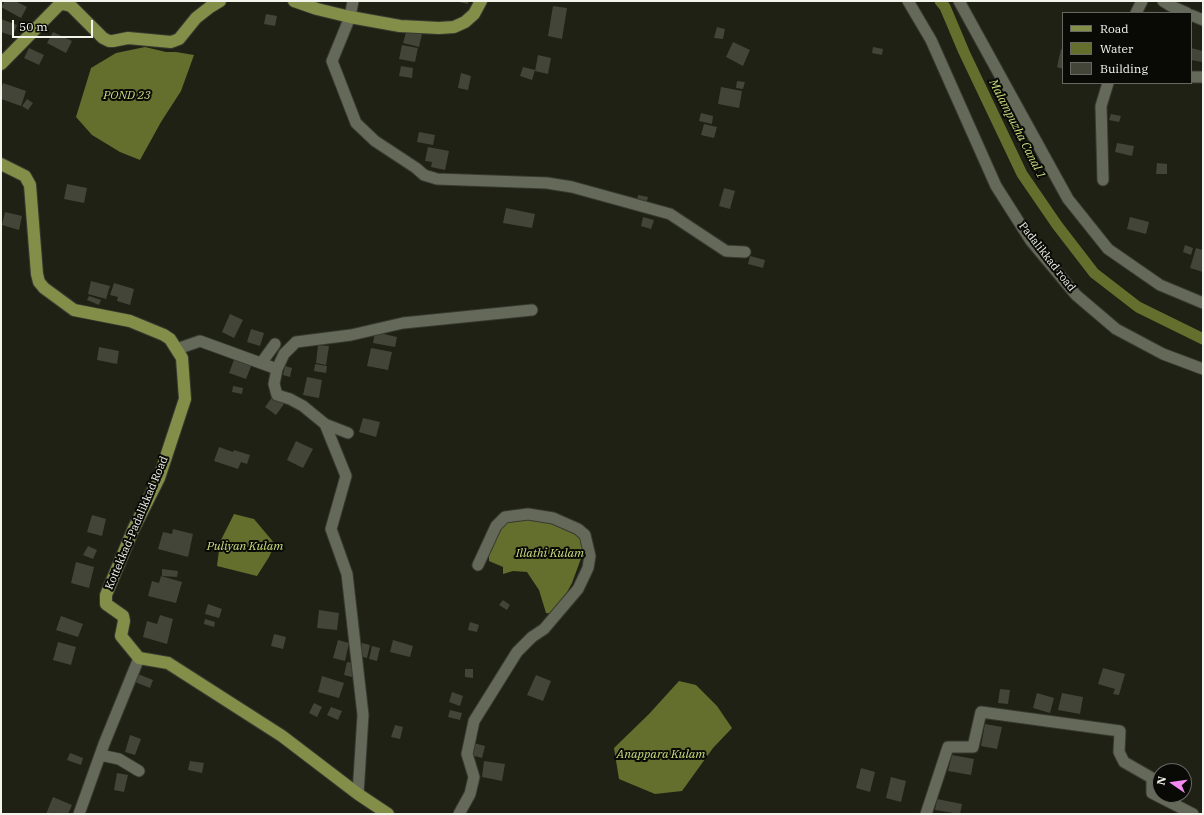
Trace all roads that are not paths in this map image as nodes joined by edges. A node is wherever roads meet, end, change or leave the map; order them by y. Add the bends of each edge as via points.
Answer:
1 (220, 1) edge
2 (294, 1) edge
3 (353, 1) edge
4 (481, 1) edge
5 (908, 1) edge
6 (959, 1) edge
7 (1142, 1) edge
8 (1170, 5) edge
9 (1136, 12) edge
10 (1185, 12) edge
11 (1192, 15) edge
12 (350, 17) junction
13 (1203, 20) edge
14 (1, 64) edge
15 (1192, 77) edge
16 (1203, 77) edge
17 (1108, 84) edge
18 (1, 164) edge
19 (1103, 180) dead end
20 (745, 252) dead end
21 (1203, 303) edge
22 (532, 310) dead end
23 (275, 344) dead end
24 (176, 349) junction
25 (262, 362) junction
26 (277, 369) junction
27 (1203, 369) edge
28 (325, 424) junction
29 (348, 433) dead end
30 (478, 565) dead end
31 (139, 658) junction
32 (100, 755) junction
33 (139, 771) dead end
34 (358, 794) junction
35 (79, 814) edge
36 (388, 814) edge
37 (459, 814) edge
38 (926, 814) edge
39 (1193, 814) edge

1 - 14 main road via 201,14 179,39 171,42 128,38 109,41 68,4 59,5
2 - 12 main road
3 - 12 street
4 - 12 main road via 474,14 454,27 413,28
5 - 27 street, Padalikkad road via 931,40 996,186 1031,241 1076,295 1116,329 1163,354
6 - 21 street via 1068,199 1108,249 1160,285
7 - 9 street
8 - 10 street
11 - 13 street
12 - 20 street via 332,61 356,124 375,141 424,175 437,179 547,183 572,187 670,214 726,251
15 - 16 street
17 - 19 street via 1101,106
18 - 24 main road, Kottekkad-Padalikkad Road via 25,176 30,185 37,274 44,288 74,310 130,321 170,339
22 - 26 street via 403,323 351,335 296,342 284,354
23 - 25 street
24 - 25 street via 200,341
24 - 31 main road, Kottekkad-Padalikkad Road via 182,358 185,399 159,478 133,530 106,599 106,604 123,616 121,636
25 - 26 street
26 - 28 street via 274,384 277,395 302,406
28 - 29 street
28 - 34 street via 346,476 331,529 347,574 363,715
30 - 37 street via 496,526 505,517 528,514 553,518 578,529 586,535 590,556 588,568 578,589 544,629 517,652 474,721 467,754 474,777 470,794
31 - 32 street
31 - 34 main road via 168,663 282,736
32 - 33 street via 119,759
32 - 35 street
34 - 36 main road
38 - 39 street via 948,748 973,747 981,712 1120,731 1119,752 1124,762 1152,778 1152,793

